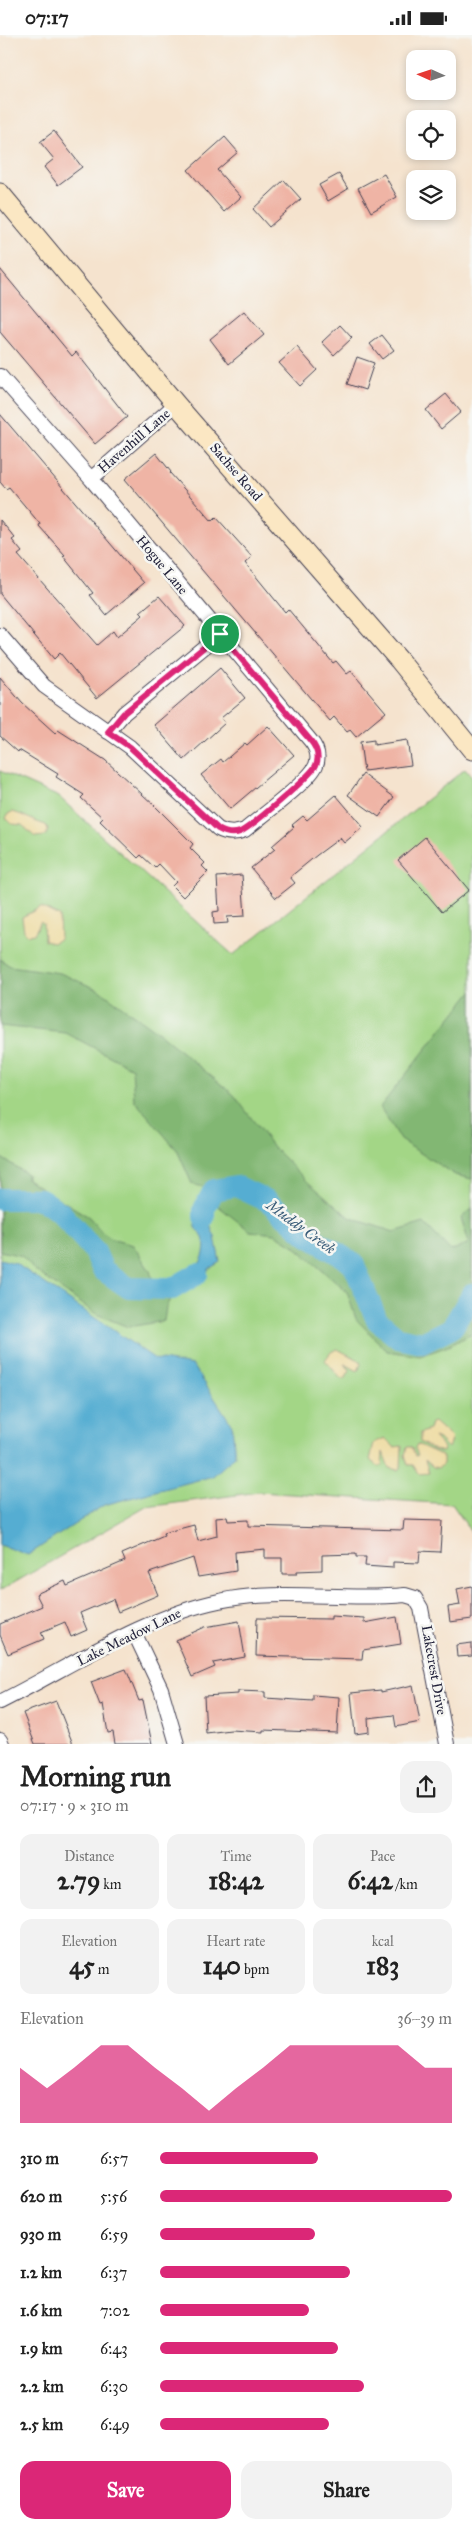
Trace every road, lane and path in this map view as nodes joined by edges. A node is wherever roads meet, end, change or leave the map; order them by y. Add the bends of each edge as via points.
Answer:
1 (0, 193) edge
2 (0, 376) edge
3 (176, 404) junction
4 (91, 479) junction
5 (220, 634) junction
6 (0, 635) edge
7 (108, 732) junction
8 (472, 750) edge
9 (415, 1598) joint
10 (134, 1632) junction
11 (0, 1703) edge
12 (0, 1740) edge
13 (2, 1744) edge
14 (177, 1744) edge
15 (447, 1744) edge

1 - 3 main road, Sachse Road
2 - 4 street, Hogue Lane
3 - 4 street, Havenhill Lane
3 - 8 main road, Sachse Road
4 - 5 street, Hogue Lane
5 - 7 street via 124,713
5 - 7 street, Hogue Lane via 310,740 318,759 307,777 245,830 231,834 218,829 130,747
6 - 7 street via 44,686
9 - 10 street, Lake Meadow Lane via 405,1595 247,1597 196,1606
9 - 15 street, Lakecrest Drive via 424,1620
10 - 11 street, Lake Meadow Lane
10 - 14 street via 161,1689
12 - 13 street

